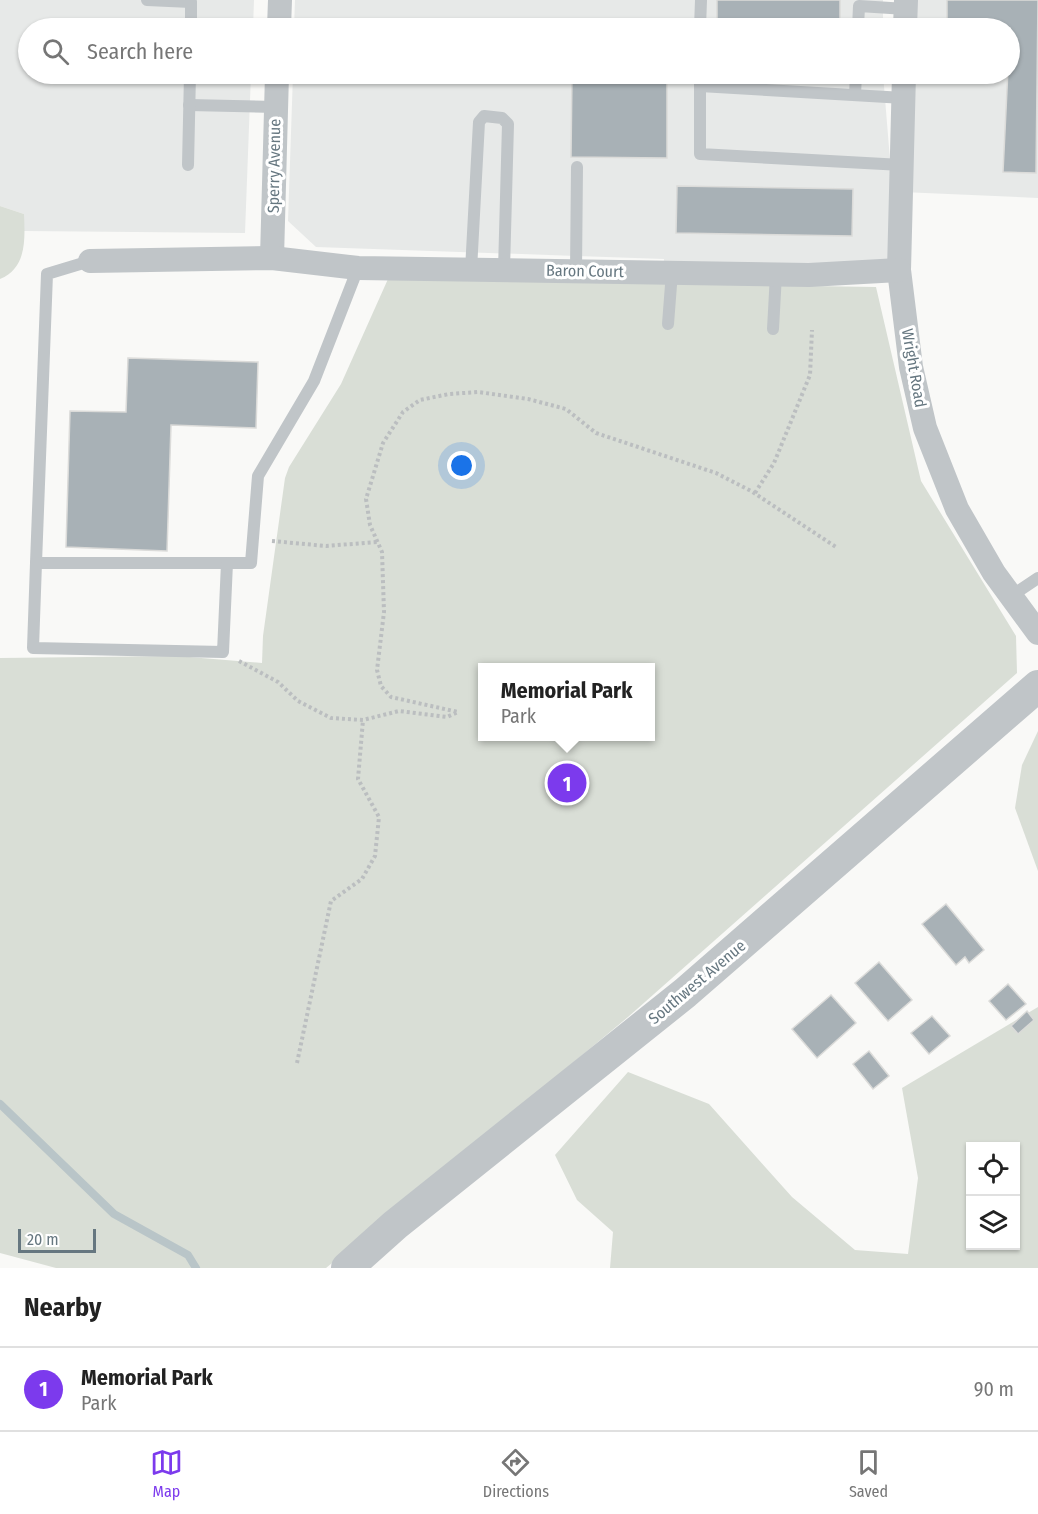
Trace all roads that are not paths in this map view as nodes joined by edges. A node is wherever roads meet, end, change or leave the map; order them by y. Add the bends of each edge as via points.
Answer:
1 (147, 0) edge
2 (280, 0) edge
3 (701, 0) edge
4 (905, 13) edge
5 (190, 18) edge
6 (279, 18) edge
7 (700, 18) edge
8 (858, 18) edge
9 (190, 84) edge
10 (277, 84) edge
11 (700, 84) edge
12 (741, 84) edge
13 (856, 84) edge
14 (904, 84) edge
15 (855, 95) junction
16 (904, 98) junction
17 (189, 105) junction
18 (276, 107) junction
19 (188, 165) dead end
20 (902, 165) junction
21 (577, 167) dead end
22 (272, 258) junction
23 (90, 261) joint
24 (358, 268) junction
25 (471, 270) junction
26 (504, 270) junction
27 (899, 270) junction
28 (576, 271) junction
29 (672, 272) junction
30 (776, 274) junction
31 (668, 324) dead end
32 (773, 329) dead end
33 (36, 563) junction
34 (227, 563) junction
35 (1038, 578) edge
36 (1011, 596) junction
37 (1038, 633) edge
38 (1038, 686) edge
39 (347, 1268) edge

1 - 5 lane via 191,2
2 - 6 street
3 - 7 lane
4 - 8 lane via 859,6
9 - 17 lane
10 - 18 street, Sperry Avenue
11 - 20 lane via 700,154
12 - 15 lane
13 - 15 lane
14 - 16 street, Wright Road
15 - 16 lane
16 - 20 street, Wright Road
17 - 18 lane
17 - 19 lane
18 - 22 street, Sperry Avenue
20 - 27 street, Wright Road
21 - 28 lane
22 - 23 street, Baron Court
22 - 24 street, Baron Court
23 - 33 lane via 47,274
24 - 25 street, Baron Court
24 - 34 lane via 314,381 258,476 251,563
25 - 26 street, Baron Court
25 - 26 lane via 478,122 484,116 502,118 508,124
26 - 28 street, Baron Court
27 - 30 street, Baron Court
27 - 36 street, Wright Road via 911,368 925,428 957,509
28 - 29 street, Baron Court
29 - 30 street, Baron Court
29 - 31 lane
30 - 32 lane
33 - 34 lane
33 - 34 lane via 33,648 223,652
35 - 36 lane
36 - 37 street, Wright Road
38 - 39 street, Southwest Avenue via 685,993 395,1225

